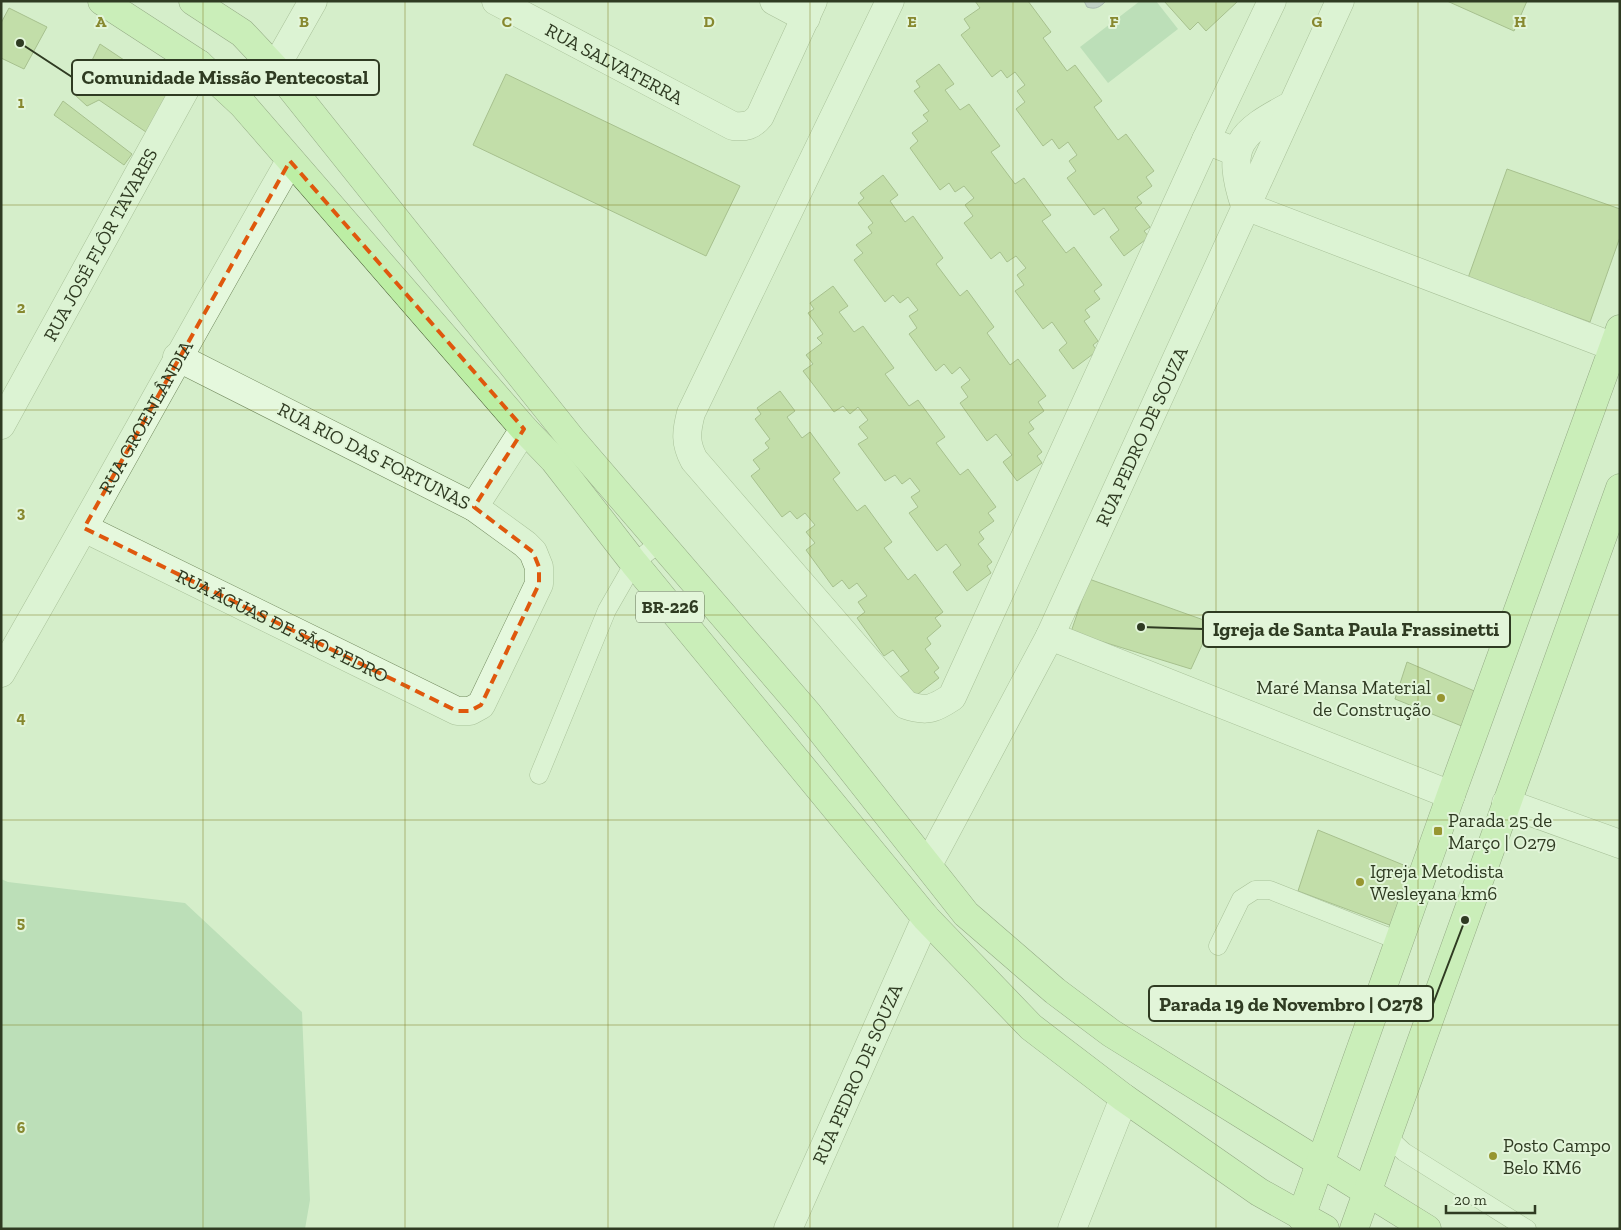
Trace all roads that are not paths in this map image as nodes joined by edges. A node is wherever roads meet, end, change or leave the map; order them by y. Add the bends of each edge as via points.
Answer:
1 (102, 1) edge
2 (193, 1) edge
3 (313, 1) edge
4 (496, 1) edge
5 (774, 1) edge
6 (890, 1) edge
7 (1272, 1) edge
8 (1340, 1) edge
9 (809, 10) edge
10 (199, 64) junction
11 (275, 68) junction
12 (1292, 105) junction
13 (1206, 140) junction
14 (1236, 152) junction
15 (290, 161) junction
16 (1245, 206) junction
17 (1617, 338) edge
18 (178, 357) junction
19 (1, 425) edge
20 (524, 429) junction
21 (1620, 488) edge
22 (474, 507) junction
23 (84, 528) junction
24 (660, 543) junction
25 (634, 563) junction
26 (1050, 636) junction
27 (2, 673) edge
28 (481, 705) joint
29 (539, 775) dead end
30 (1451, 795) junction
31 (1506, 803) junction
32 (1620, 844) edge
33 (928, 865) junction
34 (926, 918) junction
35 (1399, 941) junction
36 (1218, 946) dead end
37 (1124, 1098) junction
38 (1388, 1137) junction
39 (1321, 1162) junction
40 (1369, 1192) junction
41 (1313, 1223) edge
42 (788, 1229) edge
43 (1072, 1229) edge
44 (1354, 1229) edge
45 (1426, 1229) edge
46 (1527, 1229) edge

1 - 10 main road, BR-226
2 - 11 main road, BR-226 via 242,33
3 - 11 street
4 - 9 street, RUA SALVATERRA via 733,126 745,127 754,124 760,116
5 - 9 street
6 - 13 street via 691,413 686,431 687,447 694,460 906,705 921,710 938,707 952,697
7 - 13 street
8 - 12 street, RUA PEDRO DE SOUZA
10 - 15 main road, BR-226 via 243,105
10 - 19 street, RUA JOSÉ FLÔR TAVARES
11 - 24 main road, BR-226 via 573,441
12 - 14 street via 1249,132
12 - 16 street, RUA PEDRO DE SOUZA
13 - 14 street
14 - 16 street via 1236,180
15 - 18 street, RUA GROENLÂNDIA
15 - 20 main road, BR-226
16 - 17 street
16 - 26 street, RUA PEDRO DE SOUZA
17 - 30 main road
18 - 22 street, RUA RIO DAS FORTUNAS
18 - 23 street, RUA GROENLÂNDIA
20 - 22 street
20 - 25 main road, BR-226 via 554,460
21 - 31 main road
22 - 28 street, RUA RIO DAS FORTUNAS via 525,544 533,552 539,567 539,584
23 - 27 street, RUA GROENLÂNDIA
23 - 28 street, RUA ÁGUAS DE SÃO PEDRO via 458,711 470,711
24 - 25 lane
24 - 33 main road, BR-226 via 808,714
25 - 29 lane via 607,610
25 - 34 main road, BR-226
26 - 30 street
26 - 33 street, RUA PEDRO DE SOUZA
30 - 35 main road
31 - 32 street
31 - 38 main road
33 - 39 main road, BR-226 via 966,914 1055,991 1111,1033
34 - 37 main road, BR-226 via 1031,1027
34 - 42 street, RUA PEDRO DE SOUZA
35 - 36 lane via 1270,890 1255,890 1241,899
35 - 39 main road
37 - 41 main road, BR-226 via 1259,1192
37 - 43 street
38 - 40 main road
38 - 46 lane via 1404,1152
39 - 40 main road, BR-226
39 - 41 main road
40 - 44 main road
40 - 45 main road, BR-226

